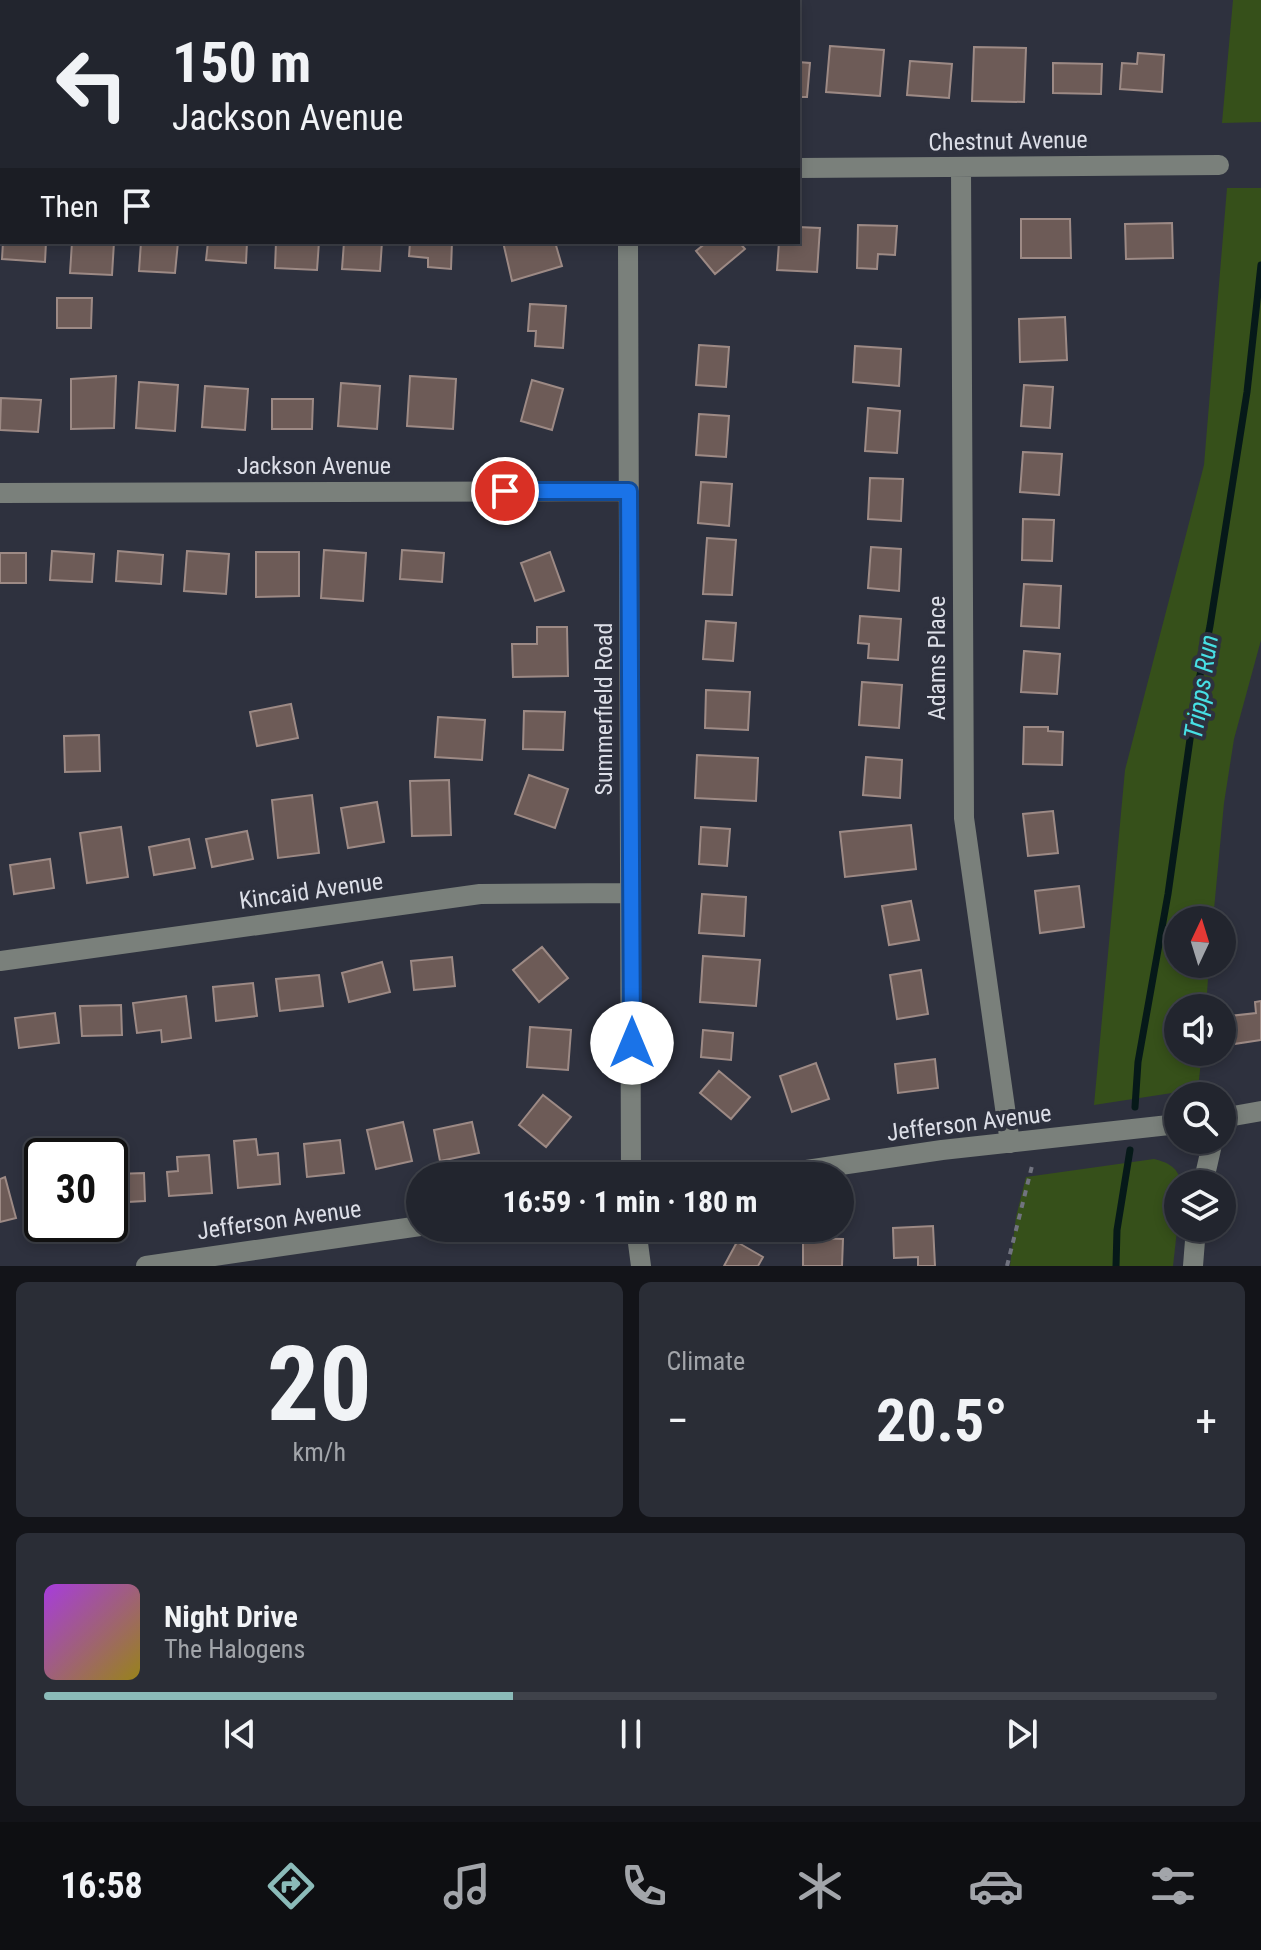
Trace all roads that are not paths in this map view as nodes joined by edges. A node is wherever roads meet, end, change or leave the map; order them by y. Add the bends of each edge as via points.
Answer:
1 (1219, 165) dead end
2 (800, 168) edge
3 (961, 168) junction
4 (628, 244) edge
5 (629, 491) junction
6 (0, 493) edge
7 (631, 893) junction
8 (0, 961) edge
9 (1261, 1111) edge
10 (1236, 1115) edge
11 (1164, 1126) edge
12 (1010, 1143) junction
13 (631, 1162) edge
14 (854, 1163) edge
15 (406, 1228) edge
16 (638, 1242) edge
17 (1195, 1242) edge
18 (146, 1266) edge
19 (641, 1266) edge
20 (1193, 1266) edge

1 - 3 street, Chestnut Avenue
2 - 3 street, Chestnut Avenue
3 - 12 street, Adams Place via 964,818
4 - 5 street, Summerfield Road
5 - 6 street, Jackson Avenue
5 - 7 street, Summerfield Road
7 - 8 street, Kincaid Avenue via 480,894
7 - 13 street, Summerfield Road
9 - 10 street
11 - 12 street, Jefferson Avenue
12 - 14 street, Jefferson Avenue
15 - 18 street, Jefferson Avenue
16 - 19 street
17 - 20 street

